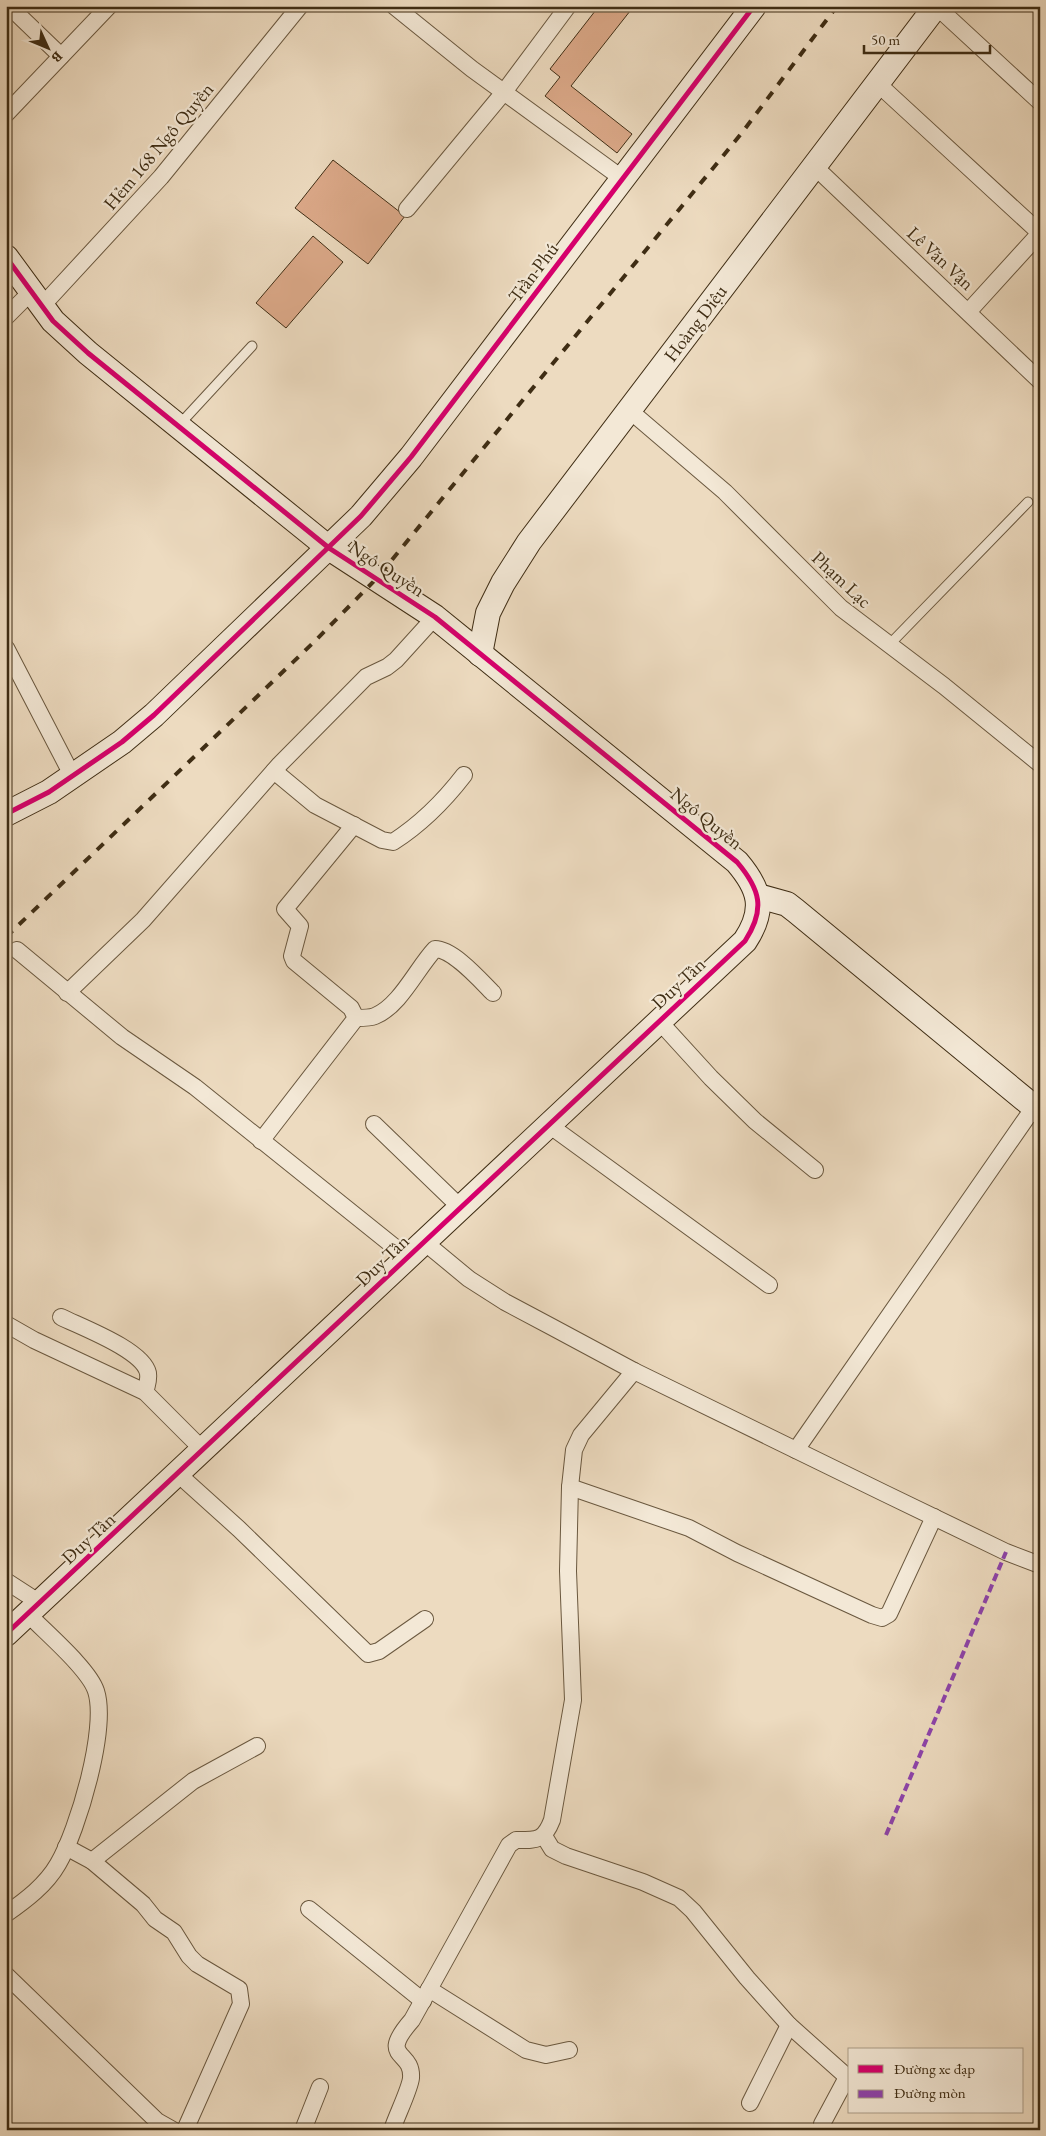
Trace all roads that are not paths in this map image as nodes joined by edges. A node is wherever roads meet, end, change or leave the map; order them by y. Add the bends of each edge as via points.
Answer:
1 (9, 6) edge
2 (109, 6) edge
3 (300, 6) edge
4 (394, 6) edge
5 (568, 6) edge
6 (754, 6) edge
7 (936, 6) edge
8 (61, 56) junction
9 (877, 83) junction
10 (504, 92) junction
11 (1040, 102) edge
12 (6, 114) edge
13 (814, 166) junction
14 (622, 179) junction
15 (407, 209) dead end
16 (1040, 233) edge
17 (6, 257) edge
18 (36, 300) junction
19 (969, 312) junction
20 (6, 317) edge
21 (252, 346) dead end
22 (1040, 381) edge
23 (629, 410) junction
24 (176, 427) junction
25 (1028, 502) dead end
26 (329, 548) junction
27 (435, 617) junction
28 (889, 645) junction
29 (6, 648) edge
30 (480, 654) junction
31 (1040, 764) edge
32 (274, 771) junction
33 (72, 776) junction
34 (464, 776) dead end
35 (6, 814) edge
36 (354, 825) junction
37 (758, 896) junction
38 (17, 950) dead end
39 (67, 993) junction
40 (493, 993) dead end
41 (356, 1018) junction
42 (659, 1021) junction
43 (1037, 1110) edge
44 (374, 1124) dead end
45 (549, 1125) junction
46 (261, 1141) junction
47 (815, 1170) dead end
48 (460, 1207) junction
49 (415, 1249) junction
50 (769, 1284) dead end
51 (61, 1316) dead end
52 (6, 1324) edge
53 (634, 1371) junction
54 (145, 1392) junction
55 (203, 1450) junction
56 (796, 1450) junction
57 (178, 1474) junction
58 (570, 1488) junction
59 (934, 1517) junction
60 (1040, 1565) edge
61 (6, 1581) edge
62 (34, 1609) junction
63 (425, 1619) dead end
64 (6, 1634) edge
65 (257, 1746) dead end
66 (544, 1836) junction
67 (66, 1847) junction
68 (92, 1860) junction
69 (309, 1909) dead end
70 (6, 1914) edge
71 (6, 1975) edge
72 (426, 1995) junction
73 (789, 2025) junction
74 (569, 2050) dead end
75 (320, 2087) dead end
76 (750, 2103) dead end
77 (822, 2124) dead end
78 (154, 2126) edge
79 (173, 2130) edge
80 (184, 2130) edge
81 (302, 2130) edge
82 (392, 2130) edge

1 - 8 street
2 - 8 street
3 - 18 street, Hẻm 168 Ngô Quyền via 161,176
4 - 10 street
5 - 10 street
6 - 14 street, Trần Phú
7 - 9 street, Hoàng Diệu
7 - 11 street
8 - 12 street
9 - 13 street, Hoàng Diệu
9 - 16 street
10 - 14 street
10 - 15 street
13 - 19 street, Lê Văn Vận
13 - 23 street, Hoàng Diệu
14 - 26 street, Trần Phú via 398,473
16 - 19 street
17 - 18 street, Ngô Quyền
18 - 20 street, Hẻm 168 Ngô Quyền
18 - 24 street, Ngô Quyền via 88,353
19 - 22 street, Lê Văn Vận
21 - 24 lane
23 - 28 street, Phạm Lạc via 725,492 842,608
23 - 30 street, Hoàng Diệu via 528,542 488,613
24 - 26 street, Ngô Quyền
25 - 28 lane
26 - 27 street, Ngô Quyền
26 - 33 street, Trần Phú via 154,715 122,742
27 - 30 street, Ngô Quyền
27 - 32 street via 396,660 366,677
28 - 31 street, Phạm Lạc
29 - 33 street
30 - 37 street, Ngô Quyền via 737,862 752,880
32 - 36 street via 316,805
32 - 39 street via 143,920
33 - 35 street, Trần Phú via 28,805
34 - 36 street via 413,829 393,842 382,840
36 - 41 street via 285,909 300,926 292,956 294,961 351,1008
37 - 42 street, Duy Tân via 753,929 745,940
37 - 43 street via 786,904 796,911
38 - 39 street
39 - 46 street via 122,1037 195,1087
40 - 41 street via 451,955 443,949 435,949 388,1007 375,1016
41 - 46 street
42 - 45 street, Duy Tân
42 - 47 street via 711,1078
43 - 56 street
44 - 48 street
45 - 48 street, Duy Tân
45 - 50 street
46 - 49 street
48 - 49 street, Duy Tân
49 - 53 street via 505,1302
49 - 55 street, Duy Tân
51 - 54 street via 130,1352 142,1362 148,1372
52 - 54 street
53 - 56 street
53 - 58 street via 581,1435 574,1450
54 - 55 street
55 - 57 street, Duy Tân
56 - 59 street
57 - 62 street, Duy Tân
57 - 63 street via 368,1654 379,1651
58 - 59 street via 689,1528 882,1618 889,1614
58 - 66 street via 568,1571 573,1700 552,1820
59 - 60 street
61 - 62 street
62 - 64 street, Duy Tân
62 - 67 street via 92,1682 100,1708 87,1782
65 - 68 street via 193,1782
66 - 72 street via 536,1840 516,1840 509,1846
66 - 73 street via 552,1849 566,1856 679,1898
67 - 68 street
67 - 70 street via 58,1865 41,1886
68 - 80 street via 174,1932 197,1964 240,1990 241,2004
69 - 72 street
71 - 78 street
72 - 74 street via 526,2050 546,2055
72 - 82 street via 397,2041 398,2050 411,2071 411,2080
73 - 76 street
73 - 77 street via 845,2076
75 - 81 street
78 - 79 street

